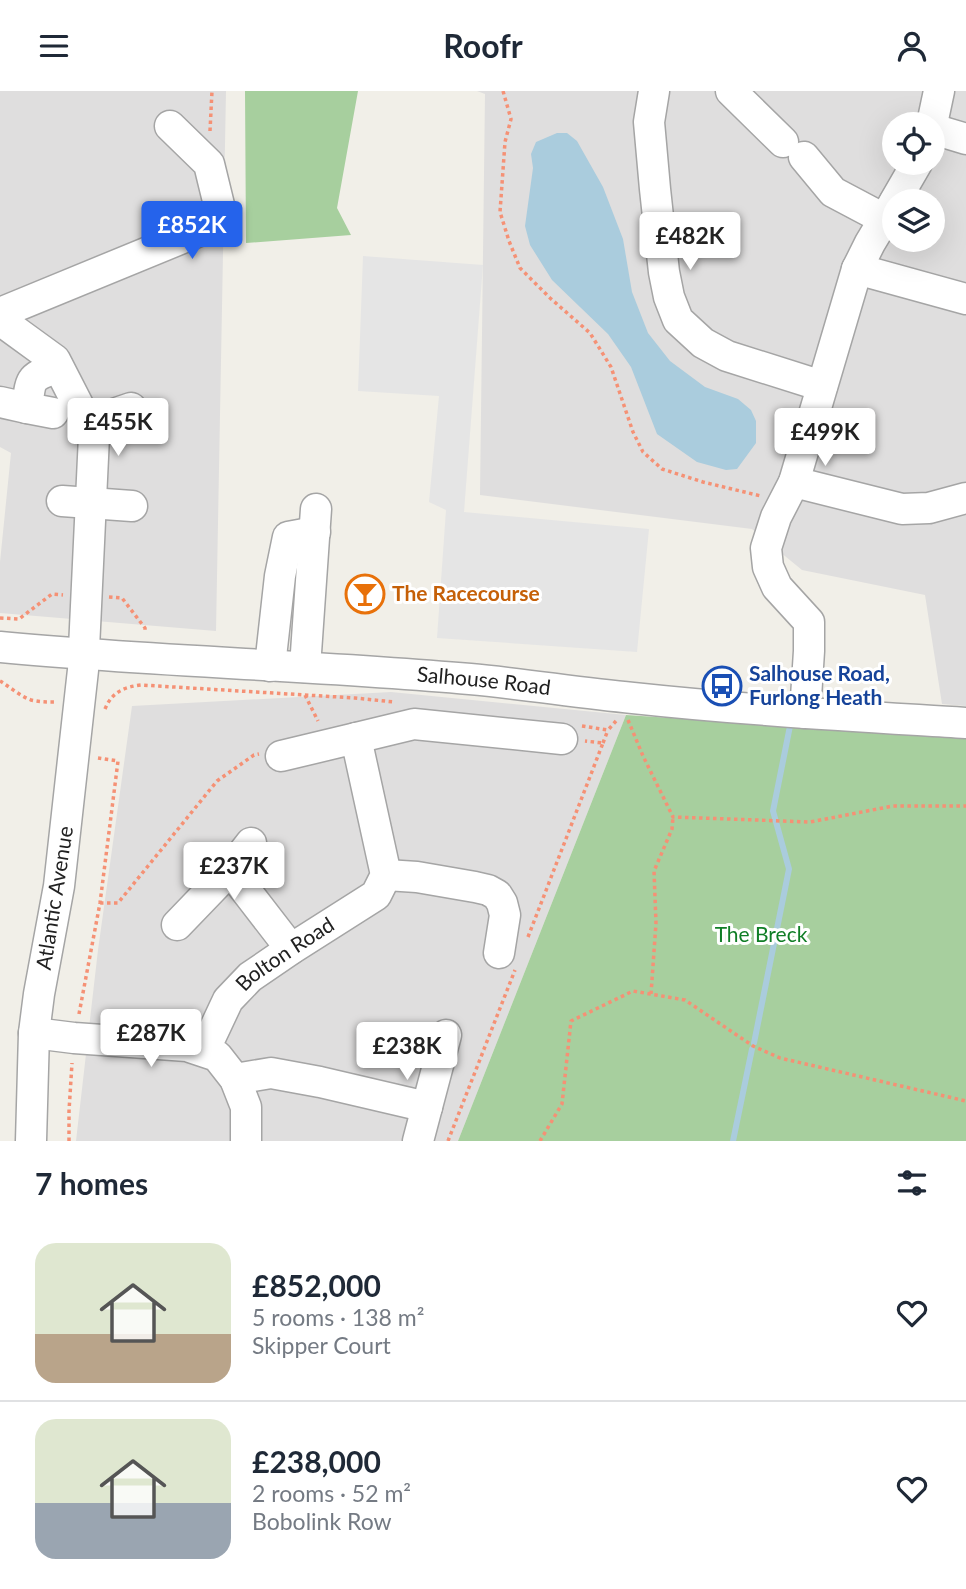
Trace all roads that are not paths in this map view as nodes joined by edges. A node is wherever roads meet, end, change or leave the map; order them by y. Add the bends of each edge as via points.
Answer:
1 (654, 91) edge
2 (731, 91) edge
3 (939, 91) edge
4 (935, 112) edge
5 (170, 126) dead end
6 (945, 132) edge
7 (966, 139) edge
8 (882, 206) edge
9 (882, 224) edge
10 (857, 269) junction
11 (966, 299) edge
12 (0, 313) edge
13 (0, 320) edge
14 (58, 367) junction
15 (822, 386) junction
16 (27, 408) edge
17 (131, 408) dead end
18 (87, 423) junction
19 (789, 492) junction
20 (966, 498) edge
21 (76, 503) junction
22 (132, 506) dead end
23 (0, 647) edge
24 (85, 655) junction
25 (270, 666) junction
26 (305, 681) junction
27 (805, 713) junction
28 (966, 723) edge
29 (571, 733) road end
30 (342, 741) junction
31 (281, 756) road end
32 (251, 843) dead end
33 (230, 870) junction
34 (386, 875) junction
35 (177, 925) dead end
36 (291, 949) junction
37 (514, 953) road end
38 (34, 1033) junction
39 (446, 1035) dead end
40 (204, 1051) junction
41 (235, 1079) junction
42 (427, 1107) junction
43 (31, 1141) edge
44 (246, 1141) edge
45 (418, 1141) edge

1 - 15 street via 649,122 655,189 664,272 678,320 702,342 727,356
2 - 8 street via 833,192
3 - 4 street
5 - 12 street via 209,164 219,205 197,232
6 - 7 street
9 - 10 street
10 - 11 street
10 - 15 street
13 - 14 street via 55,360
14 - 16 street via 31,381
14 - 18 street, Atlantic Avenue
15 - 19 street
17 - 18 street
18 - 21 street, Atlantic Avenue via 94,436
19 - 20 street via 902,509 929,508
19 - 27 street via 766,548 777,587 809,622
21 - 22 street
21 - 24 street, Atlantic Avenue
23 - 24 street, Salhouse Road
24 - 25 street, Salhouse Road
24 - 38 street, Atlantic Avenue via 59,886
25 - 26 street, Salhouse Road
25 - 26 street via 288,537 316,521
26 - 27 street, Salhouse Road via 472,679 630,707
27 - 28 street, Salhouse Road
29 - 30 street via 414,724
30 - 31 street
30 - 34 street
32 - 33 street
33 - 35 street
33 - 36 street
34 - 36 street, Bolton Road via 376,895
34 - 37 street via 475,887 497,895
36 - 40 street, Bolton Road via 250,977 228,1000
38 - 40 street
38 - 43 street, Atlantic Avenue
39 - 42 street
40 - 41 street via 217,1056
41 - 42 street via 271,1073
41 - 44 street via 246,1107
42 - 45 street

